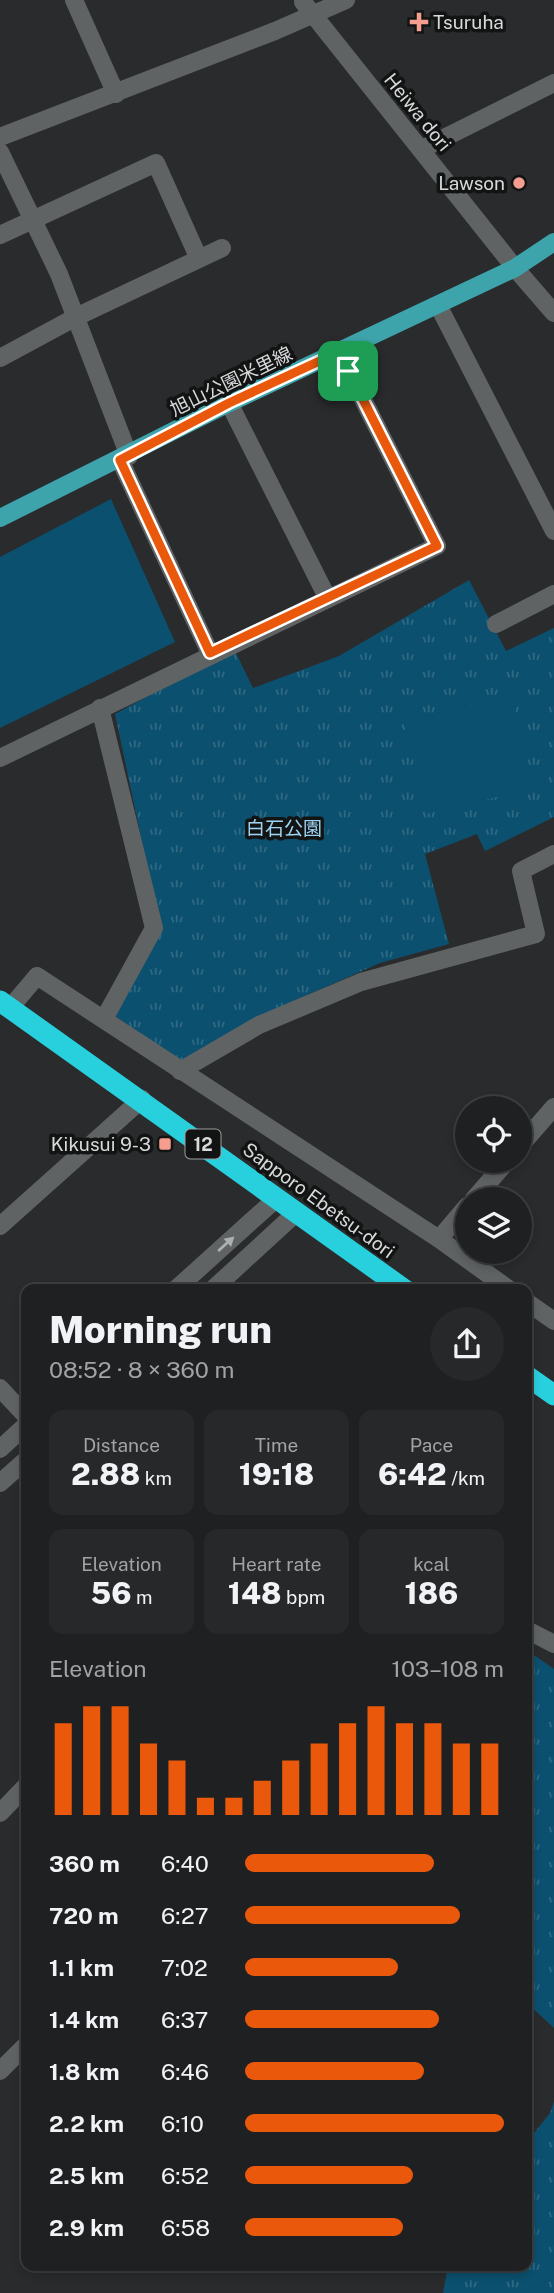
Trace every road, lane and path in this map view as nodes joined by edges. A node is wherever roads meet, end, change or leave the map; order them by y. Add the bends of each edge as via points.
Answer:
1 (75, 0) edge
2 (346, 0) edge
3 (302, 4) edge
4 (554, 83) edge
5 (116, 94) junction
6 (0, 137) edge
7 (422, 149) junction
8 (0, 152) edge
9 (34, 219) junction
10 (0, 235) edge
11 (554, 242) edge
12 (222, 248) dead end
13 (199, 259) junction
14 (515, 268) junction
15 (438, 305) junction
16 (554, 313) edge
17 (76, 317) junction
18 (339, 352) junction
19 (0, 358) edge
20 (229, 403) junction
21 (124, 458) junction
22 (0, 518) edge
23 (554, 531) edge
24 (554, 594) edge
25 (327, 597) junction
26 (496, 624) dead end
27 (210, 653) junction
28 (100, 708) junction
29 (0, 758) edge
30 (554, 854) edge
31 (554, 929) edge
32 (536, 934) junction
33 (5, 1004) edge
34 (104, 1019) junction
35 (180, 1071) junction
36 (142, 1100) junction
37 (554, 1108) edge
38 (532, 1133) edge
39 (497, 1173) edge
40 (484, 1187) edge
41 (277, 1198) junction
42 (297, 1212) junction
43 (455, 1220) edge
44 (0, 1226) edge
45 (439, 1239) junction
46 (182, 1284) edge
47 (219, 1284) edge
48 (397, 1284) edge
49 (502, 1284) edge
50 (532, 1305) edge
51 (554, 1321) edge
52 (532, 1380) edge
53 (0, 1388) edge
54 (554, 1395) edge
55 (21, 1411) edge
56 (21, 1429) edge
57 (0, 1448) edge
58 (21, 1464) edge
59 (0, 1483) edge
60 (532, 1633) edge
61 (554, 1644) edge
62 (21, 1791) edge
63 (0, 1813) edge
64 (21, 2050) edge
65 (0, 2071) edge

1 - 5 street
2 - 3 street
3 - 5 street
3 - 7 street, Heiwa dori
4 - 7 street
5 - 6 street
7 - 14 street, Heiwa dori
8 - 9 street
9 - 10 street
9 - 13 street via 156,163
9 - 17 street
11 - 14 main road, 旭山公園米里線
12 - 13 street
13 - 17 street
14 - 15 main road, 旭山公園米里線
14 - 16 street, Heiwa dori
15 - 18 main road, 旭山公園米里線
15 - 23 street
17 - 19 street
17 - 21 street
18 - 20 main road, 旭山公園米里線
18 - 25 street via 437,546
20 - 21 main road, 旭山公園米里線
20 - 25 street
21 - 22 main road, 旭山公園米里線
21 - 27 street
24 - 26 street
25 - 27 street
27 - 28 street
28 - 29 street
28 - 34 street via 154,928
30 - 32 street via 521,871
31 - 32 street
32 - 35 street via 361,982 259,1026
33 - 34 street via 37,976
33 - 36 highway, Sapporo Ebetsu-dori / 12
34 - 35 street
35 - 45 street
36 - 41 highway, Sapporo Ebetsu-dori / 12
36 - 44 street
37 - 38 street
39 - 40 street
41 - 42 highway, Sapporo Ebetsu-dori / 12
46 -> 41 street
42 - 47 street
42 - 48 highway, Sapporo Ebetsu-dori / 12
43 - 45 street
45 - 49 street
50 - 51 street
52 - 54 highway
53 - 55 street
56 - 57 street
58 - 59 street
60 - 61 street
62 - 63 street
64 - 65 street

